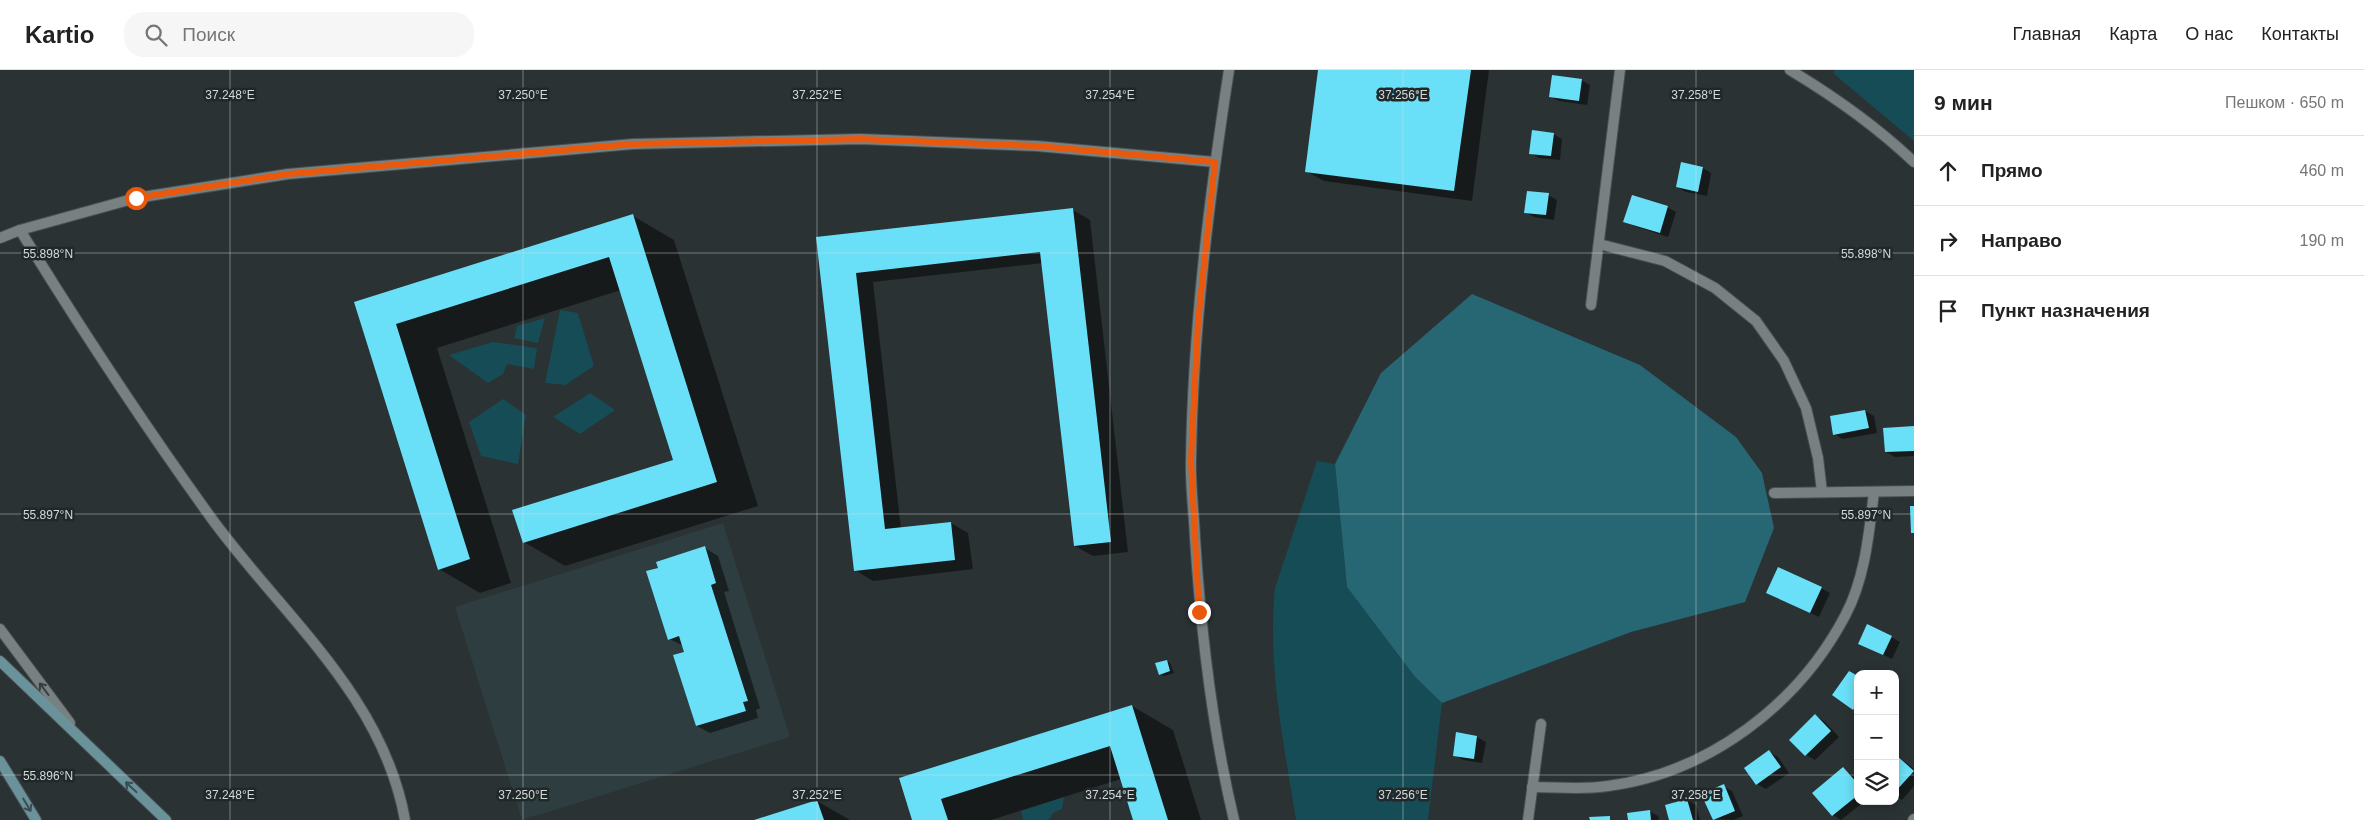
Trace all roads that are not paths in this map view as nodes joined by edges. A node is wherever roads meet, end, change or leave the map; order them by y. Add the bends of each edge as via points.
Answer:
1 (1229, 70) edge
2 (1620, 70) edge
3 (1790, 70) edge
4 (1215, 162) junction
5 (1914, 162) edge
6 (20, 230) junction
7 (0, 238) edge
8 (1599, 244) junction
9 (1591, 305) dead end
10 (1914, 491) edge
11 (1822, 492) junction
12 (1874, 492) junction
13 (1774, 493) dead end
14 (0, 629) edge
15 (0, 661) edge
16 (1541, 724) dead end
17 (84, 742) junction
18 (0, 761) edge
19 (1532, 787) junction
20 (36, 820) edge
21 (166, 820) edge
22 (405, 820) edge
23 (1234, 820) edge
24 (1528, 820) edge

1 - 4 street
2 - 8 street
3 - 5 street via 1882,132
4 - 6 street via 1038,146 860,139 633,144 288,174 136,198
4 - 23 street via 1198,322 1191,460 1199,612 1224,776
6 - 7 street
6 - 22 street via 102,361 213,521 308,635 353,695 374,729 388,762 401,796
8 - 9 street
8 - 11 street via 1665,261 1715,288 1756,321 1784,361 1806,408
10 - 12 street
11 - 12 street
11 - 13 street
12 - 19 street via 1863,567 1846,616 1811,668 1766,715 1717,750 1659,775 1607,787
17 -> 14 street
15 - 17 street
16 - 19 street
21 -> 17 street
18 -> 20 street
19 - 24 street

